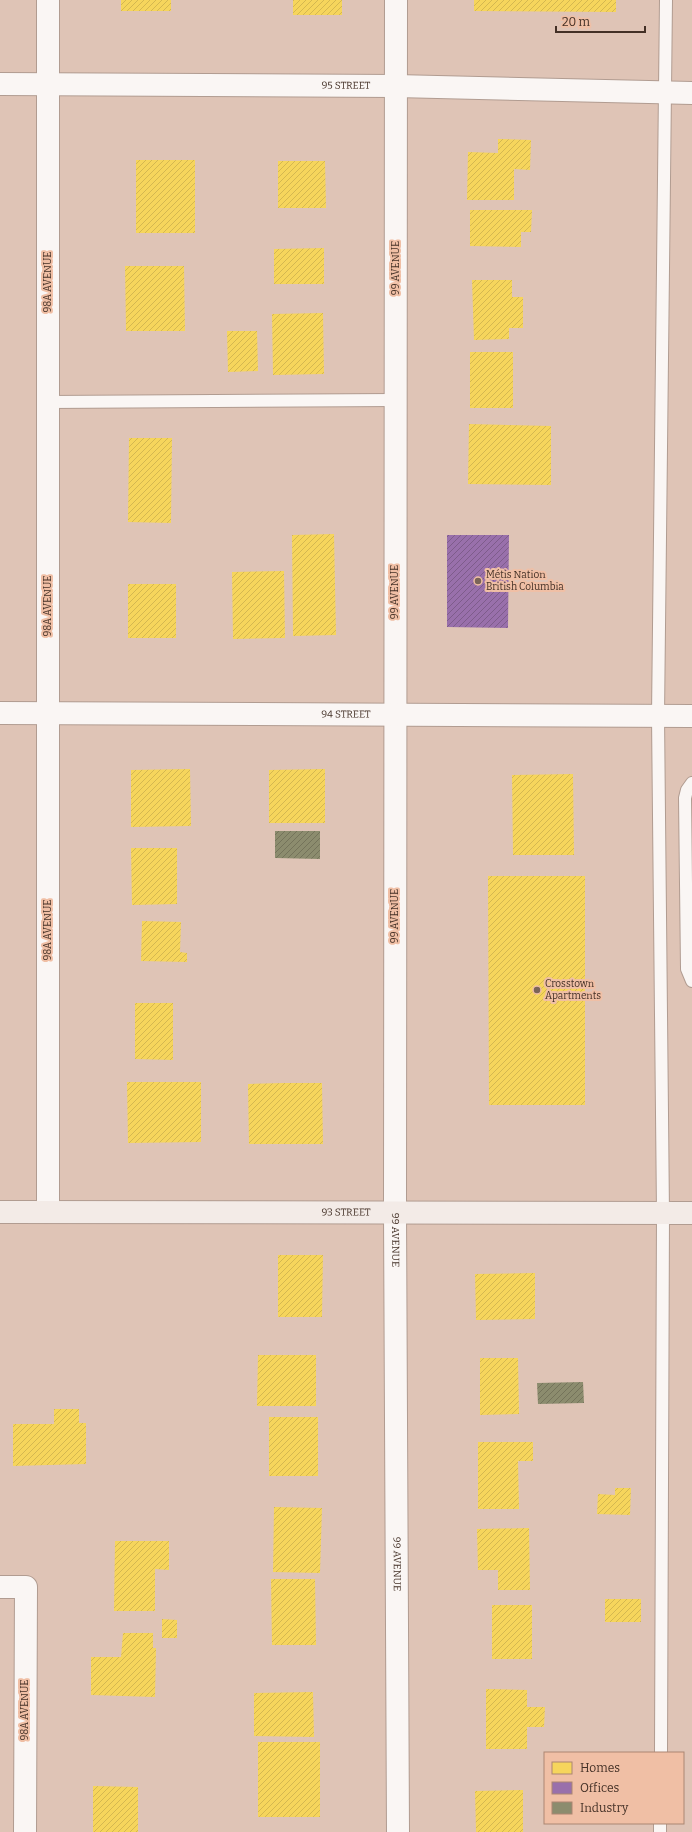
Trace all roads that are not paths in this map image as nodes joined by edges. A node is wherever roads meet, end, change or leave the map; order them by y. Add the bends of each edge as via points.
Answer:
1 (48, 0) edge
2 (396, 0) edge
3 (666, 0) edge
4 (0, 84) edge
5 (48, 84) junction
6 (396, 86) junction
7 (665, 93) junction
8 (692, 93) edge
9 (396, 400) junction
10 (48, 402) junction
11 (48, 712) junction
12 (0, 713) edge
13 (395, 714) junction
14 (658, 716) junction
15 (692, 716) edge
16 (692, 783) edge
17 (692, 980) edge
18 (0, 1212) edge
19 (48, 1212) junction
20 (663, 1213) junction
21 (692, 1213) edge
22 (395, 1214) junction
23 (0, 1587) edge
24 (661, 1752) edge
25 (25, 1832) edge
26 (398, 1832) edge

1 - 5 street, 98A AVENUE
2 - 6 street, 99 AVENUE
3 - 7 lane
4 - 5 street, 95 STREET
5 - 6 street, 95 STREET
5 - 10 street, 98A AVENUE
6 - 7 street, 95 STREET
6 - 9 street, 99 AVENUE
7 - 8 street, 95 STREET
7 - 14 lane
9 - 10 lane
9 - 13 street, 99 AVENUE
10 - 11 street, 98A AVENUE
11 - 12 street, 94 STREET
11 - 13 street, 94 STREET
11 - 19 street, 98A AVENUE
13 - 14 street, 94 STREET
13 - 22 street, 99 AVENUE
14 - 15 street, 94 STREET
14 - 20 lane
16 - 17 lane via 685,798 687,969
18 - 19 street, 93 STREET
19 - 22 street, 93 STREET
20 - 21 street, 93 STREET
20 - 22 street, 93 STREET
20 - 24 lane
22 - 26 street, 99 AVENUE
23 - 25 street, 98A AVENUE via 26,1587

